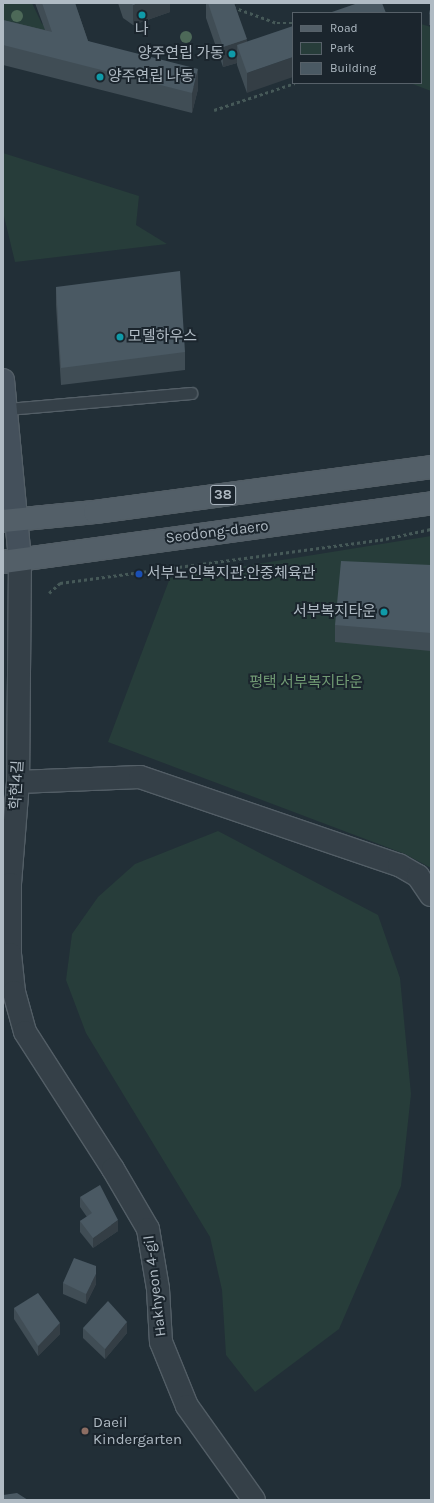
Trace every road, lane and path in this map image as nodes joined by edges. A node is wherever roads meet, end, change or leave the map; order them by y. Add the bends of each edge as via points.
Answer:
1 (227, 5) edge
2 (292, 23) edge
3 (292, 84) edge
4 (214, 110) dead end
5 (3, 380) edge
6 (191, 393) dead end
7 (7, 409) junction
8 (431, 467) edge
9 (431, 503) edge
10 (9, 520) edge
11 (431, 529) edge
12 (12, 561) edge
13 (49, 593) dead end
14 (18, 782) junction
15 (431, 895) edge
16 (3, 1020) edge
17 (25, 1032) junction
18 (254, 1500) edge

1 - 2 path via 277,23
3 - 4 path
5 - 7 street
6 - 7 lane
7 - 10 street
8 - 10 main road, 38 via 95,512
9 - 12 main road, Seodong-daero / 38
10 - 12 street
11 - 13 path via 380,540 60,584
12 - 14 street, 학현4길
14 - 15 street via 140,777 399,865 418,876
14 - 17 street, 학현4길 via 10,884 10,954 14,992
16 - 17 street
17 - 18 street, 학현4길 via 114,1169 148,1229 158,1289 161,1342 188,1406

